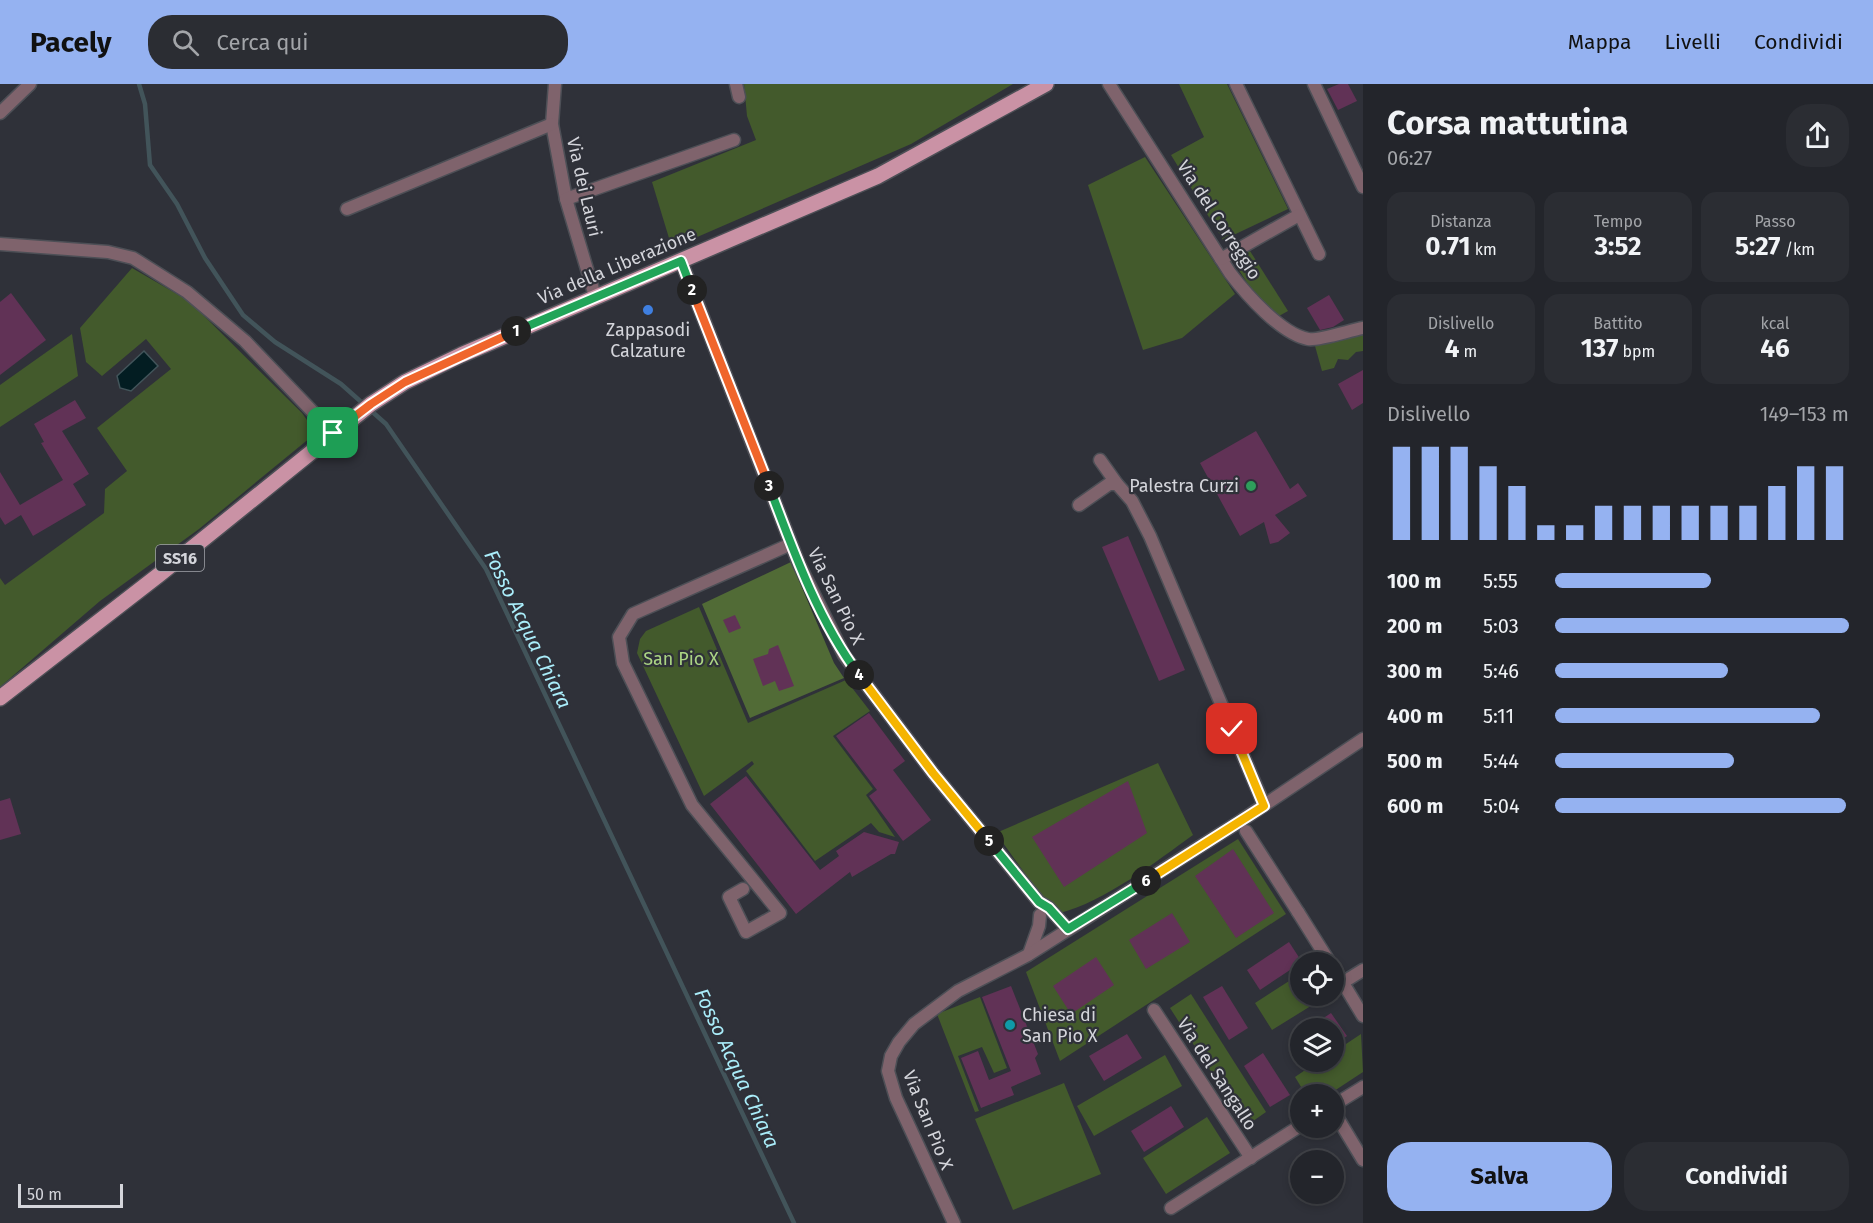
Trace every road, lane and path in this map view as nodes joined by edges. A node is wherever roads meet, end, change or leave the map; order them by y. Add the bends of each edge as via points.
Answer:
1 (30, 84) edge
2 (555, 84) edge
3 (736, 84) edge
4 (1046, 84) edge
5 (1109, 84) edge
6 (1236, 84) edge
7 (1314, 84) edge
8 (739, 97) dead end
9 (0, 113) edge
10 (552, 124) junction
11 (734, 140) dead end
12 (1363, 187) edge
13 (566, 199) junction
14 (347, 209) dead end
15 (1299, 214) junction
16 (0, 244) edge
17 (1319, 254) dead end
18 (1221, 259) junction
19 (681, 261) junction
20 (595, 296) junction
21 (1363, 328) edge
22 (333, 433) junction
23 (1100, 460) dead end
24 (1117, 484) junction
25 (1079, 505) dead end
26 (791, 544) junction
27 (0, 698) edge
28 (1363, 739) edge
29 (1264, 806) junction
30 (1246, 831) dead end
31 (743, 889) dead end
32 (1040, 908) junction
33 (1068, 929) junction
34 (1053, 938) junction
35 (1323, 952) edge
36 (1028, 955) junction
37 (1363, 970) edge
38 (1344, 982) edge
39 (1344, 986) edge
40 (1154, 1010) dead end
41 (1363, 1016) edge
42 (1363, 1087) edge
43 (1344, 1099) edge
44 (1344, 1129) edge
45 (1290, 1133) edge
46 (1251, 1158) junction
47 (1363, 1160) edge
48 (1171, 1208) dead end
49 (954, 1223) edge

1 - 9 street
2 - 10 street, Via dei Lauri
3 - 8 street
4 - 19 main road, Via della Liberazione / SS16 via 878,176
5 - 18 street, Via del Correggio
6 - 15 street
7 - 12 street
10 - 13 street, Via dei Lauri
10 - 14 street
11 - 13 street
13 - 20 street, Via dei Lauri
15 - 17 street
15 - 18 street
16 - 22 street via 108,252 133,258 187,292 245,341
18 - 21 street, Via del Correggio via 1247,296 1282,327 1308,339
19 - 20 main road, Via della Liberazione / SS16
19 - 26 street, Via San Pio X
20 - 22 main road, Via della Liberazione / SS16 via 405,382
22 - 27 main road, Via della Liberazione / SS16
23 - 24 street
24 - 25 street via 1109,484
24 - 29 street via 1132,501 1150,536
26 - 31 street via 633,614 619,637 623,663 692,805 780,914 746,932 729,897
26 - 32 street, Via San Pio X via 844,655
28 - 29 street
29 - 33 street
30 - 35 street
32 - 33 street, Via San Pio X via 1049,908
32 - 34 street, Via San Pio X
32 - 36 street via 1036,938
33 - 34 street, Via San Pio X
34 - 36 street, Via San Pio X
36 - 49 street, Via San Pio X via 940,1004 914,1024 891,1056 888,1071 896,1098
37 - 38 street
39 - 41 street
40 - 46 street, Via del Sangallo
42 - 43 street
44 - 47 street
45 - 46 street
46 - 48 street

